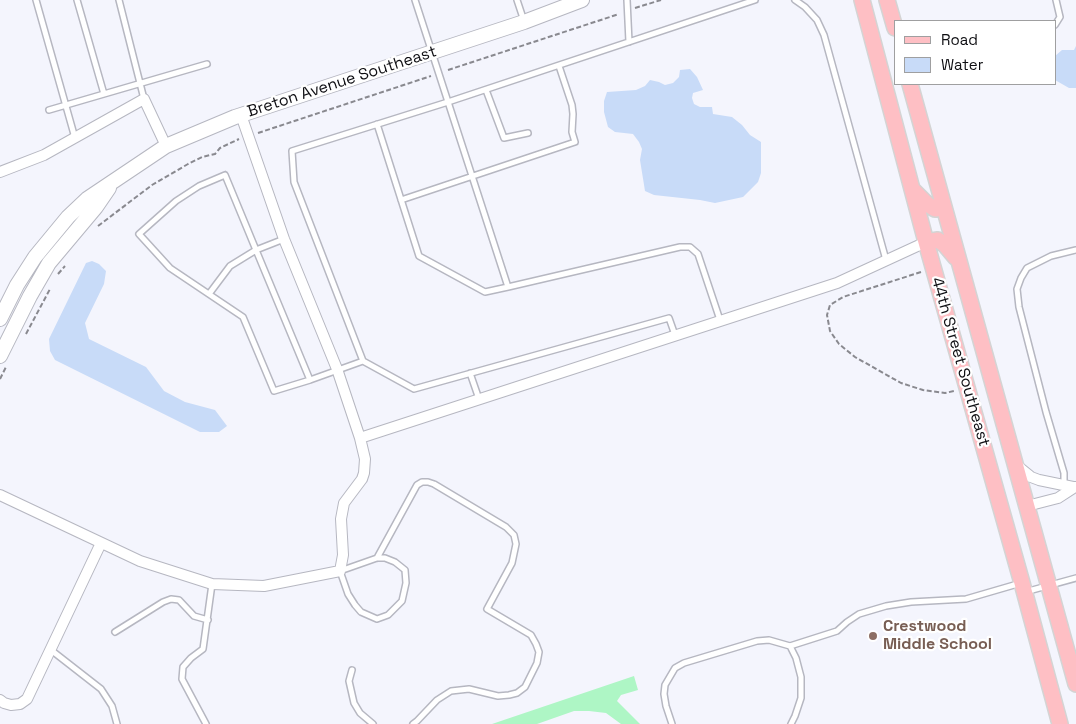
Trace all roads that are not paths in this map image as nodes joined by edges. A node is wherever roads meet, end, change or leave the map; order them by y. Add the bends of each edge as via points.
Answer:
1 (36, 0) edge
2 (78, 0) edge
3 (119, 0) edge
4 (415, 0) edge
5 (517, 0) edge
6 (582, 0) edge
7 (627, 0) edge
8 (755, 0) edge
9 (794, 0) edge
10 (862, 0) edge
11 (887, 0) edge
12 (1056, 0) edge
13 (524, 22) junction
14 (1056, 23) edge
15 (894, 24) edge
16 (629, 42) junction
17 (432, 52) junction
18 (207, 64) dead end
19 (559, 66) junction
20 (141, 83) junction
21 (910, 85) edge
22 (486, 90) junction
23 (104, 94) junction
24 (144, 99) junction
25 (448, 102) junction
26 (66, 105) junction
27 (49, 110) dead end
28 (241, 115) junction
29 (377, 124) junction
30 (528, 132) dead end
31 (76, 138) junction
32 (166, 146) junction
33 (0, 172) edge
34 (472, 176) junction
35 (112, 183) junction
36 (912, 189) junction
37 (401, 200) junction
38 (944, 208) junction
39 (284, 239) junction
40 (926, 242) junction
41 (256, 250) junction
42 (1076, 250) edge
43 (886, 260) junction
44 (961, 266) junction
45 (508, 287) junction
46 (209, 294) junction
47 (0, 319) edge
48 (720, 320) junction
49 (675, 335) junction
50 (0, 356) edge
51 (363, 361) junction
52 (337, 369) junction
53 (470, 373) junction
54 (310, 380) junction
55 (479, 399) junction
56 (360, 438) junction
57 (1015, 464) junction
58 (994, 483) junction
59 (1071, 486) edge
60 (0, 495) edge
61 (1027, 506) junction
62 (101, 543) junction
63 (377, 558) junction
64 (340, 572) junction
65 (1076, 578) edge
66 (212, 584) junction
67 (1049, 586) junction
68 (1024, 588) junction
69 (208, 620) junction
70 (115, 632) dead end
71 (790, 646) junction
72 (50, 650) junction
73 (352, 670) dead end
74 (1076, 684) edge
75 (0, 700) edge
76 (118, 724) edge
77 (206, 724) edge
78 (373, 724) edge
79 (412, 724) edge
80 (672, 724) edge
81 (791, 724) edge
82 (1060, 724) edge

1 - 26 lane
2 - 23 lane
3 - 20 lane
4 - 17 lane
5 - 13 lane
6 - 13 main road, Breton Avenue Southeast
7 - 16 lane
8 - 16 lane
9 - 43 lane via 817,20 824,36
10 - 36 main road, 44th Street Southeast
11 - 15 main road
12 - 14 lane via 1060,17
13 - 17 main road, Breton Avenue Southeast
16 - 19 lane
17 - 25 lane
17 - 28 main road, Breton Avenue Southeast
18 - 20 lane
19 - 22 lane
19 - 34 lane via 572,105 575,142
20 - 23 lane
20 - 24 lane
21 - 38 main road, 44th Street Southeast
22 - 25 lane
22 - 30 lane via 504,138
23 - 26 lane
24 - 31 street
24 - 32 street
25 - 29 lane
25 - 34 lane
26 - 27 lane
26 - 31 lane
28 - 32 main road, Breton Avenue Southeast
28 - 39 street
29 - 37 lane
29 - 51 lane via 292,151 294,182
31 - 33 street via 44,156
32 - 35 main road, Breton Avenue Southeast
34 - 37 lane
34 - 45 lane
35 - 47 main road, Breton Avenue Southeast via 87,199 55,231 17,285
35 - 50 main road, Breton Avenue Southeast via 49,263
36 - 38 main road via 935,209
36 - 40 main road, 44th Street Southeast
37 - 45 lane via 419,256 485,292
38 - 44 main road, 44th Street Southeast
39 - 41 lane
39 - 52 street
40 - 43 street
40 - 44 main road via 938,240 953,253
40 - 58 main road, 44th Street Southeast
41 - 46 lane via 230,266
41 - 46 lane via 225,175 176,201 138,234 170,268
41 - 54 lane
42 - 59 lane via 1051,256 1027,268 1017,289 1046,412
43 - 48 street via 837,282
44 - 57 main road, 44th Street Southeast
45 - 48 lane via 680,247 690,248 698,254
46 - 54 lane via 243,317 274,390
48 - 49 street
49 - 53 lane via 669,318
49 - 55 street
51 - 52 lane
51 - 53 lane via 414,389
52 - 54 lane
52 - 56 street
53 - 55 lane
55 - 56 street
56 - 64 street via 365,459 364,473 344,503
57 - 59 street via 1039,480
57 - 61 main road, 44th Street Southeast
58 - 61 main road via 1017,503
58 - 68 main road, 44th Street Southeast
59 - 61 street via 1058,498
60 - 62 street
61 - 67 main road, 44th Street Southeast
62 - 66 street via 140,561
62 - 72 street
63 - 64 lane
63 - 64 lane via 395,562 405,570 406,583 402,602 377,620 356,606
63 - 79 lane via 417,485 422,482 434,484 506,527 514,535 516,544 512,564 487,609 531,635 536,644 538,663 525,687 517,693 498,696 469,689 451,691 436,700
64 - 66 street via 264,586
65 - 67 lane
66 - 69 lane
67 - 68 lane
67 - 74 main road, 44th Street Southeast
68 - 71 lane via 966,599 886,606 859,614 837,631
68 - 82 main road, 44th Street Southeast
69 - 70 lane via 194,616 179,600 171,599
69 - 77 lane via 203,649 182,667 182,679
71 - 80 lane via 769,640 757,641 684,662 675,668 665,685 664,694
71 - 81 lane via 801,684 801,698
72 - 75 street via 27,699 11,705
72 - 76 lane via 101,690 112,706
73 - 78 lane via 349,681 354,703 360,714

